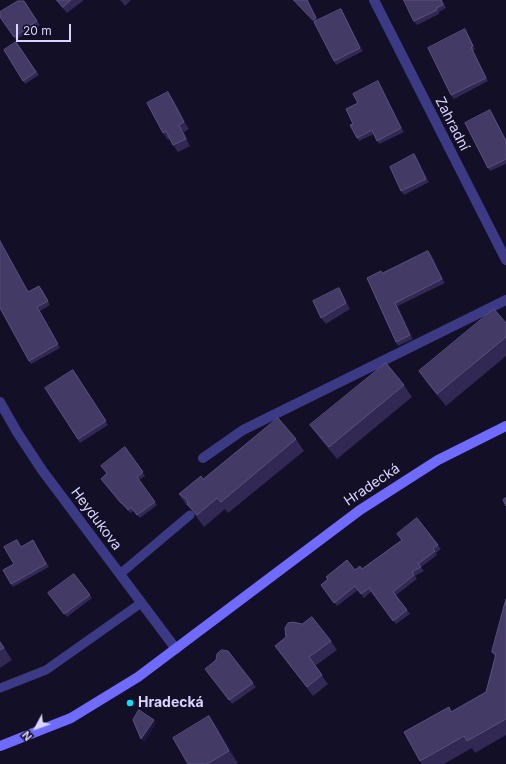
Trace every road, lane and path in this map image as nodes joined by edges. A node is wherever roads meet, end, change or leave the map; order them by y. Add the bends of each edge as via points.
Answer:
1 (374, 0) edge
2 (506, 260) edge
3 (506, 300) edge
4 (0, 402) edge
5 (506, 426) edge
6 (203, 458) dead end
7 (190, 515) edge
8 (120, 574) junction
9 (142, 603) junction
10 (176, 649) junction
11 (0, 688) edge
12 (0, 746) edge

1 - 2 street, Zahradní
3 - 6 street via 243,430
4 - 8 street, Heydukova via 36,461
5 - 10 main road, Hradecká via 438,460 396,485
7 - 8 lane
8 - 9 street, Heydukova
9 - 10 street, Heydukova
9 - 11 lane via 46,670
10 - 12 main road, Hradecká via 138,677 81,712 53,726

